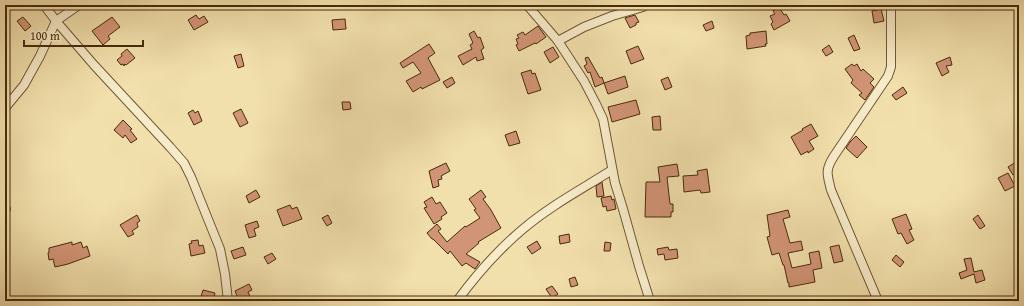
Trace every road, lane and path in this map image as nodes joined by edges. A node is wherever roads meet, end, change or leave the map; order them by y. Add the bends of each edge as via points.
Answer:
1 (44, 5) edge
2 (79, 5) edge
3 (527, 5) edge
4 (891, 5) edge
5 (643, 7) dead end
6 (56, 21) junction
7 (558, 41) junction
8 (5, 108) edge
9 (612, 170) junction
10 (228, 301) edge
11 (457, 301) edge
12 (650, 301) edge
13 (878, 301) edge

1 - 6 street
2 - 6 street
3 - 7 street
4 - 13 street via 892,67 831,160 827,173 831,190
5 - 7 street via 584,27
6 - 8 street via 24,85
6 - 10 street via 184,163 220,250
7 - 9 street via 584,81 603,119
9 - 11 street via 559,202 523,228 472,280
9 - 12 street

